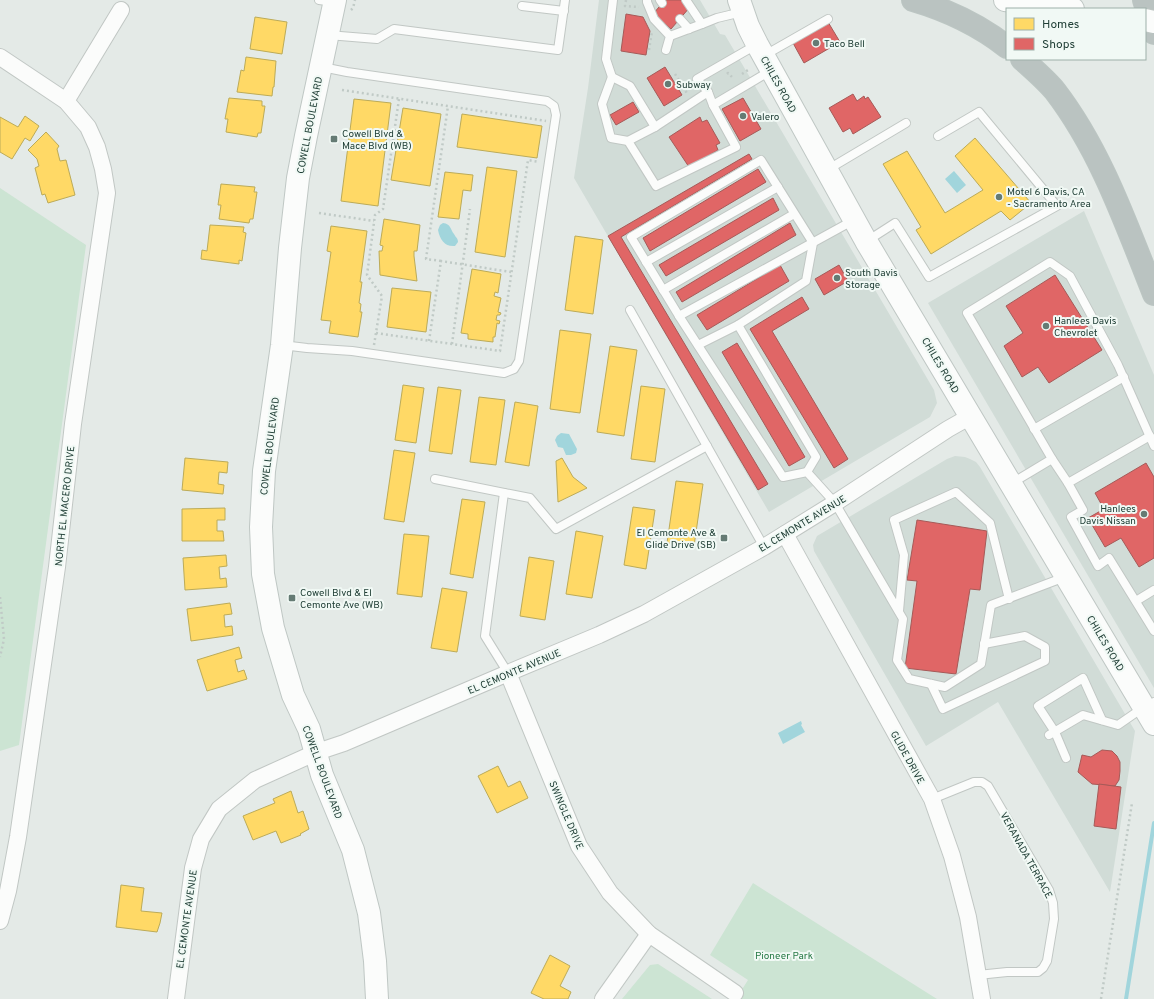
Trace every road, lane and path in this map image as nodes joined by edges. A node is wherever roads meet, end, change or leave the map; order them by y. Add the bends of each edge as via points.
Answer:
1 (565, 0) edge
2 (613, 0) edge
3 (647, 0) edge
4 (686, 0) edge
5 (724, 0) edge
6 (913, 0) edge
7 (1004, 0) edge
8 (1144, 0) edge
9 (330, 1) edge
10 (522, 6) dead end
11 (740, 6) edge
12 (1065, 8) edge
13 (121, 10) dead end
14 (564, 12) junction
15 (680, 19) dead end
16 (828, 19) dead end
17 (702, 24) junction
18 (689, 29) junction
19 (1154, 33) edge
20 (327, 35) junction
21 (670, 36) junction
22 (1006, 46) edge
23 (666, 50) dead end
24 (763, 57) junction
25 (0, 58) edge
26 (1023, 60) edge
27 (321, 66) junction
28 (612, 77) junction
29 (342, 90) dead end
30 (708, 92) junction
31 (399, 99) junction
32 (66, 101) junction
33 (713, 105) junction
34 (448, 106) junction
35 (906, 123) dead end
36 (655, 126) junction
37 (546, 128) dead end
38 (938, 136) dead end
39 (628, 140) junction
40 (542, 162) dead end
41 (826, 170) junction
42 (778, 187) junction
43 (470, 209) dead end
44 (319, 213) dead end
45 (794, 214) junction
46 (855, 220) junction
47 (374, 221) junction
48 (866, 241) junction
49 (813, 243) junction
50 (441, 261) junction
51 (646, 262) junction
52 (462, 265) junction
53 (511, 272) junction
54 (663, 290) junction
55 (1154, 294) edge
56 (630, 310) dead end
57 (679, 316) junction
58 (738, 325) junction
59 (376, 333) junction
60 (429, 341) junction
61 (452, 344) junction
62 (282, 345) junction
63 (698, 345) junction
64 (373, 354) junction
65 (1124, 377) junction
66 (971, 416) junction
67 (1034, 429) junction
68 (1150, 436) junction
69 (707, 446) junction
70 (1154, 446) edge
71 (1052, 459) junction
72 (808, 472) junction
73 (435, 479) dead end
74 (1012, 483) junction
75 (1068, 483) junction
76 (504, 493) junction
77 (836, 503) junction
78 (785, 534) junction
79 (764, 547) junction
80 (1066, 576) junction
81 (1154, 590) edge
82 (0, 598) edge
83 (1009, 599) junction
84 (1136, 601) junction
85 (899, 611) junction
86 (1154, 631) edge
87 (984, 644) junction
88 (0, 657) edge
89 (508, 673) junction
90 (931, 684) junction
91 (1151, 711) edge
92 (1102, 720) junction
93 (1052, 734) junction
94 (316, 752) junction
95 (1066, 758) dead end
96 (932, 799) junction
97 (1132, 803) dead end
98 (7, 865) edge
99 (0, 920) edge
100 (649, 934) junction
101 (978, 975) junction
102 (735, 993) dead end
103 (176, 999) edge
104 (377, 999) edge
105 (603, 999) edge
106 (982, 999) edge
107 (1101, 999) edge

1 - 14 lane
2 - 28 lane via 606,59
3 - 21 lane via 654,19
4 - 17 lane
5 - 11 street
6 - 22 highway via 950,12
7 - 12 street
8 - 19 highway
9 - 20 street, COWELL BOULEVARD
10 - 14 lane
11 - 17 lane
11 - 24 street, CHILES ROAD
13 - 32 street
14 - 20 lane via 558,50 394,29 377,39
15 - 18 lane
16 - 24 lane
17 - 18 lane
18 - 21 lane
20 - 27 street, COWELL BOULEVARD
21 - 23 lane
24 - 30 lane via 697,79
24 - 33 lane
24 - 41 street, CHILES ROAD
25 - 32 street, NORTH EL MACERO DRIVE
26 - 55 highway via 1054,91 1082,130 1108,180
27 - 62 street, COWELL BOULEVARD via 298,178
27 - 64 lane via 548,101 554,106 556,115 519,361 514,369 504,374
28 - 36 lane via 630,86
28 - 39 lane via 602,104 611,138
29 - 31 path
30 - 33 lane
30 - 36 lane
31 - 34 path
31 - 47 path via 384,209 375,214
32 - 98 street, NORTH EL MACERO DRIVE via 88,127 97,147 107,193 73,424 57,567
33 - 39 lane via 736,147 656,186
34 - 37 path via 548,121
34 - 50 path via 426,259
35 - 41 lane
36 - 39 lane
38 - 48 lane via 979,112 1057,206 929,278 895,223
40 - 53 path via 528,160
41 - 46 street, CHILES ROAD
42 - 45 lane
42 - 51 lane
42 - 51 lane via 761,160 631,237
43 - 52 path
44 - 47 path
45 - 49 lane
45 - 54 lane
46 - 48 street, CHILES ROAD
46 - 49 lane
47 - 59 path via 367,275 382,296
48 - 66 street, CHILES ROAD
49 - 57 lane
49 - 58 lane via 806,281
50 - 52 path
50 - 60 path
51 - 54 lane
52 - 53 path
52 - 61 path
53 - 61 path via 500,352
54 - 57 lane
56 - 69 lane
57 - 63 lane
58 - 63 lane
58 - 72 lane via 816,457
59 - 60 path
59 - 64 path
60 - 61 path
62 - 64 lane
62 - 94 street, COWELL BOULEVARD via 264,471 261,527 263,574 273,628 293,695 309,729
63 - 72 lane via 783,477
65 - 67 lane
65 - 67 lane via 1070,276 1050,262 967,313
65 - 68 lane
66 - 74 street, CHILES ROAD
66 - 77 street, EL CEMONTE AVENUE
67 - 71 lane
68 - 70 lane
68 - 75 lane
69 - 76 lane via 556,529 530,498
69 - 79 lane
71 - 74 lane
71 - 75 lane
72 - 77 lane
73 - 76 lane
74 - 80 street, CHILES ROAD
75 - 84 lane via 1083,510 1071,517 1098,566 1109,558
76 - 89 lane via 485,636
77 - 78 street, EL CEMONTE AVENUE
77 - 85 lane
78 - 79 street, EL CEMONTE AVENUE
78 - 96 street, GLIDE DRIVE
79 - 89 street, EL CEMONTE AVENUE via 644,614
80 - 83 lane
80 - 91 street, CHILES ROAD
81 - 84 lane
82 - 88 path via 4,640
83 - 85 lane via 990,523 956,492 894,520 904,555
83 - 87 lane via 991,606
84 - 86 lane
85 - 90 lane via 903,619 897,660 909,679
87 - 90 lane via 981,664 945,687
87 - 90 lane via 1025,636 1045,647 1045,661 943,709
89 - 94 street, EL CEMONTE AVENUE via 344,743
89 - 100 street, SWINGLE DRIVE via 579,846 610,893
91 - 92 lane via 1118,725
92 - 93 lane via 1083,715
92 - 93 lane via 1083,678 1038,706
93 - 95 lane
94 - 103 street, EL CEMONTE AVENUE via 255,780 219,809 202,839 193,868
94 - 104 street, COWELL BOULEVARD via 322,775 352,850 369,913
96 - 101 street, GLIDE DRIVE via 960,886
96 - 101 lane, VERANADA TERRACE via 974,782 982,782 988,786 1049,890 1053,903 1054,920 1047,961 1043,968 1038,972
97 - 107 path
98 - 99 street, NORTH EL MACERO DRIVE
100 - 102 street, SWINGLE DRIVE
100 - 105 street
101 - 106 street, GLIDE DRIVE

